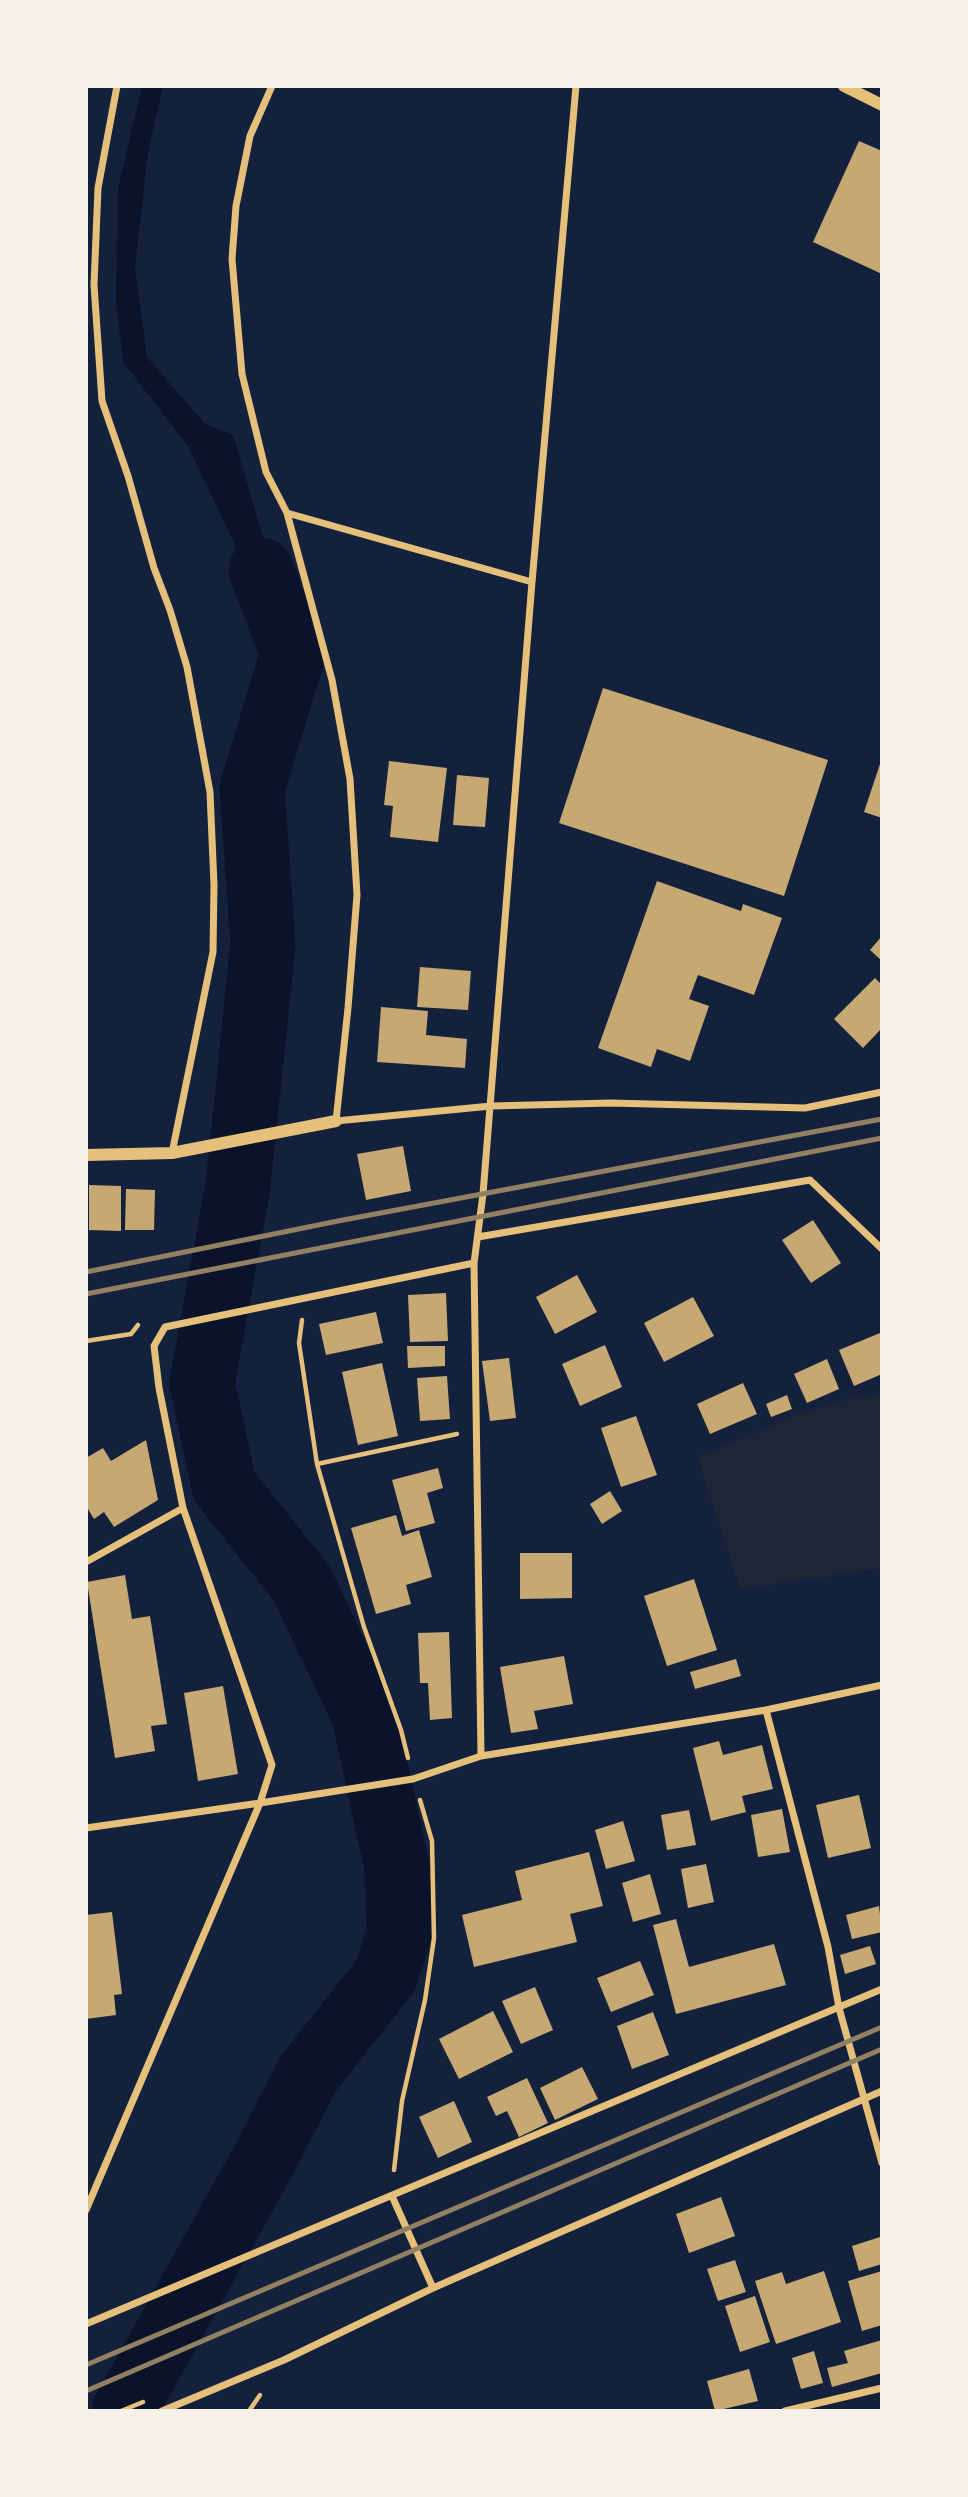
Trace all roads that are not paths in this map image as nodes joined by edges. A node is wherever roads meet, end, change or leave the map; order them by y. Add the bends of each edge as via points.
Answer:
1 (117, 86) edge
2 (272, 86) edge
3 (576, 86) edge
4 (844, 86) edge
5 (882, 105) edge
6 (287, 513) junction
7 (532, 582) junction
8 (882, 1092) edge
9 (491, 1106) junction
10 (337, 1121) junction
11 (172, 1153) junction
12 (86, 1155) edge
13 (478, 1237) junction
14 (882, 1249) edge
15 (474, 1263) junction
16 (183, 1508) junction
17 (86, 1562) edge
18 (882, 1685) edge
19 (766, 1710) junction
20 (481, 1756) junction
21 (260, 1803) junction
22 (86, 1828) edge
23 (882, 1989) edge
24 (839, 2008) junction
25 (882, 2091) edge
26 (863, 2099) junction
27 (882, 2163) edge
28 (391, 2196) junction
29 (86, 2210) edge
30 (433, 2288) junction
31 (86, 2324) edge
32 (882, 2388) edge
33 (162, 2411) edge
34 (785, 2411) edge

1 - 11 street via 98,188 94,285 102,401 187,667 210,792 213,952
2 - 6 street via 250,136 236,206 232,259 242,374 267,472
3 - 7 street
4 - 5 street
6 - 7 street
6 - 10 street via 332,680 350,779 357,895
7 - 9 street
8 - 9 street via 805,1108 611,1103
9 - 10 street
9 - 13 street
10 - 11 street
11 - 12 street
13 - 14 street via 810,1180
13 - 15 street
15 - 16 street via 165,1327 155,1346 159,1388
15 - 20 street
16 - 17 street
16 - 21 street via 272,1765
18 - 19 street
19 - 20 street
19 - 24 street via 828,1947
20 - 21 street via 413,1779
21 - 22 street
21 - 29 street
23 - 24 street
24 - 26 street
24 - 28 street
25 - 26 street
26 - 27 street
26 - 30 street
28 - 30 street
28 - 31 street
30 - 33 street via 284,2360
32 - 34 street

